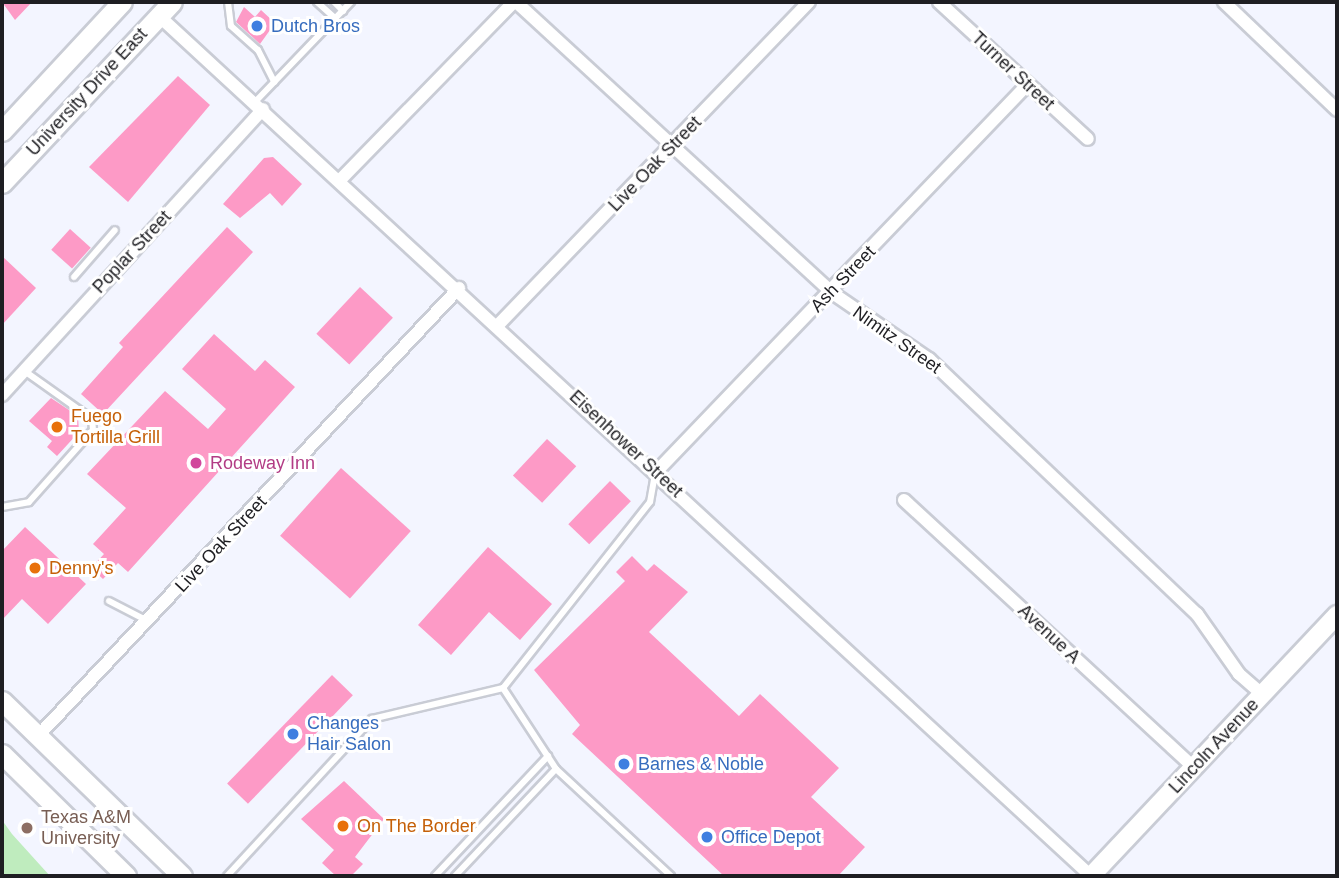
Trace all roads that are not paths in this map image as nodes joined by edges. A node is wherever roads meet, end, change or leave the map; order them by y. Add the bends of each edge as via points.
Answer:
1 (122, 2) edge
2 (228, 2) edge
3 (235, 2) edge
4 (317, 2) edge
5 (334, 2) edge
6 (351, 2) edge
7 (515, 2) edge
8 (809, 2) edge
9 (939, 2) edge
10 (1224, 2) edge
11 (165, 9) edge
12 (226, 10) junction
13 (343, 10) junction
14 (335, 19) junction
15 (274, 82) junction
16 (1027, 85) junction
17 (259, 106) junction
18 (1337, 110) edge
19 (2, 131) edge
20 (1088, 139) dead end
21 (671, 147) junction
22 (342, 178) junction
23 (2, 183) edge
24 (115, 230) dead end
25 (74, 277) dead end
26 (459, 288) junction
27 (831, 292) junction
28 (499, 324) junction
29 (23, 370) junction
30 (2, 395) edge
31 (656, 472) junction
32 (904, 500) dead end
33 (2, 507) edge
34 (110, 601) dead end
35 (1337, 615) edge
36 (147, 621) junction
37 (503, 688) junction
38 (1262, 694) junction
39 (2, 701) edge
40 (38, 736) junction
41 (2, 754) edge
42 (548, 756) junction
43 (1194, 768) junction
44 (556, 769) junction
45 (126, 876) edge
46 (182, 876) edge
47 (227, 876) edge
48 (435, 876) edge
49 (455, 876) edge
50 (671, 876) edge
51 (1091, 876) edge

1 - 19 main road, University Drive East
2 - 12 lane
3 - 12 lane
4 - 14 lane
5 - 13 lane
6 - 13 lane
7 - 21 street, Nimitz Street
7 - 22 street
8 - 21 street, Live Oak Street
9 - 16 street, Turner Street
10 - 18 street
11 - 17 street, Eisenhower Street
11 - 23 main road, University Drive East
12 - 15 lane via 231,26 258,50
13 - 14 lane
14 - 15 lane
15 - 17 lane
16 - 20 street, Turner Street
16 - 27 street, Ash Street
17 - 22 street, Eisenhower Street
17 - 29 street, Poplar Street
21 - 27 street, Nimitz Street
21 - 28 street, Live Oak Street
22 - 26 street, Eisenhower Street
24 - 25 lane
26 - 28 street, Eisenhower Street
26 - 36 street, Live Oak Street
27 - 31 street, Ash Street
27 - 38 street, Nimitz Street via 929,359 1197,614 1239,674
28 - 31 street, Eisenhower Street
29 - 30 street, Poplar Street
29 - 33 lane via 92,419 93,430 29,502
31 - 37 lane via 650,502
31 - 51 street, Eisenhower Street
32 - 43 street, Avenue A
34 - 36 lane
35 - 38 street, Lincoln Avenue
36 - 40 street, Live Oak Street
37 - 42 lane
37 - 47 lane via 372,719
38 - 43 street, Lincoln Avenue
39 - 40 main road
40 - 46 main road
41 - 45 main road
42 - 44 lane
42 - 48 lane
43 - 51 street, Lincoln Avenue
44 - 49 lane
44 - 50 lane

